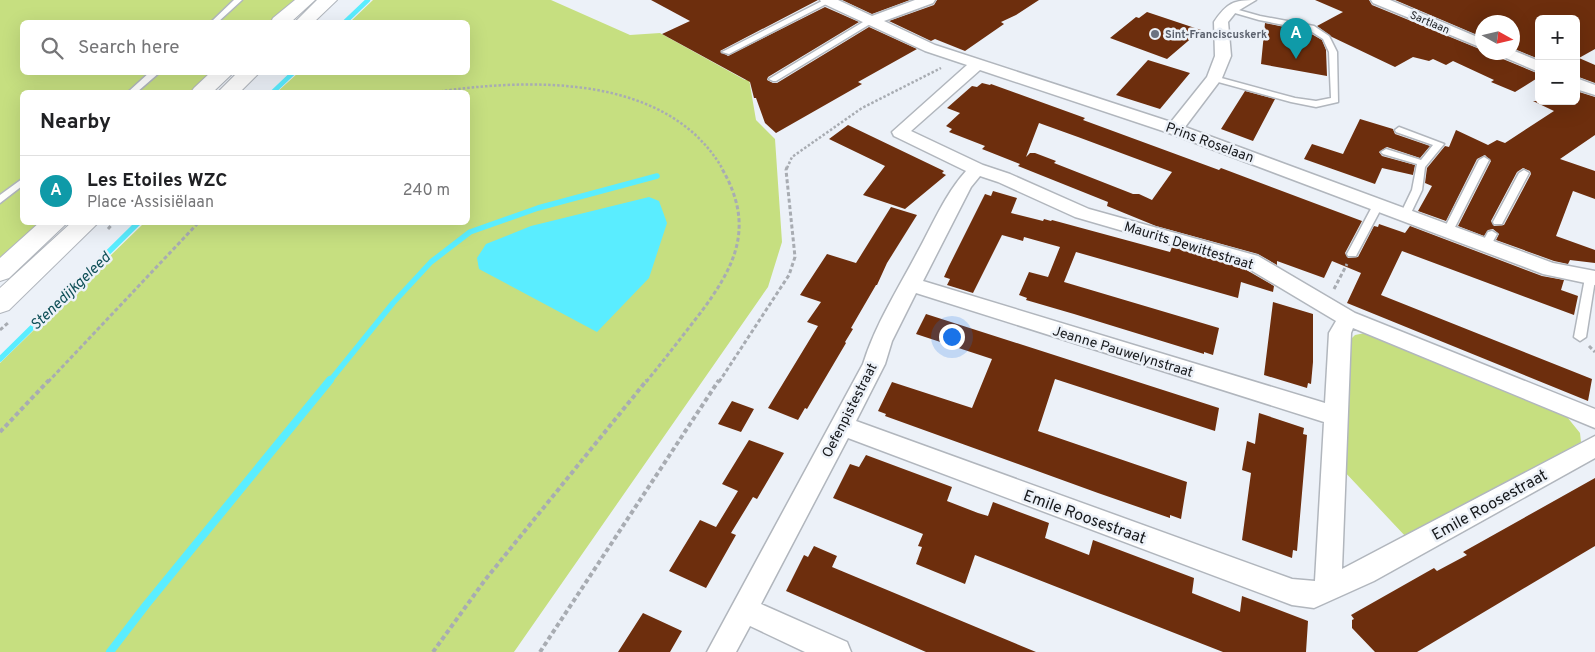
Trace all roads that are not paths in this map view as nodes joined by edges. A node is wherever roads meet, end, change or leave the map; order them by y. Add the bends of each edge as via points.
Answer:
1 (238, 0) edge
2 (306, 0) edge
3 (328, 0) edge
4 (828, 0) edge
5 (928, 0) edge
6 (1249, 0) edge
7 (1378, 0) edge
8 (1231, 10) junction
9 (216, 20) edge
10 (282, 20) edge
11 (306, 20) edge
12 (871, 21) junction
13 (1475, 41) edge
14 (726, 52) dead end
15 (1520, 59) edge
16 (977, 64) junction
17 (1535, 65) edge
18 (152, 75) edge
19 (221, 75) edge
20 (247, 75) edge
21 (1214, 78) junction
22 (773, 79) dead end
23 (1580, 84) edge
24 (134, 90) edge
25 (204, 90) edge
26 (230, 90) edge
27 (1595, 90) edge
28 (1175, 129) junction
29 (1399, 130) dead end
30 (1386, 152) dead end
31 (1484, 160) dead end
32 (1423, 163) junction
33 (977, 169) junction
34 (1524, 173) dead end
35 (20, 184) edge
36 (0, 200) edge
37 (1378, 205) junction
38 (1405, 214) junction
39 (1498, 222) dead end
40 (53, 225) edge
41 (84, 225) edge
42 (1448, 231) junction
43 (1352, 254) road end
44 (0, 272) edge
45 (1593, 278) edge
46 (910, 284) junction
47 (0, 302) edge
48 (1348, 318) junction
49 (1580, 337) dead end
50 (1336, 416) junction
51 (1595, 419) edge
52 (842, 426) junction
53 (1595, 446) edge
54 (1328, 589) junction
55 (744, 610) junction
56 (720, 652) edge
57 (837, 652) edge

1 - 9 lane
2 - 10 main road
3 - 11 main road
4 - 12 street, Prins Roselaan
4 - 14 lane
5 - 12 street
6 - 8 street
7 - 13 street, Sartlaan
8 - 21 street via 1221,22 1223,56
8 - 21 lane via 1311,28 1326,38 1332,52 1335,100 1316,104 1301,102
12 - 16 street, Prins Roselaan via 930,48
12 - 22 lane
15 - 17 street
16 - 28 street, Prins Roselaan
16 - 33 street, Maurits Dewittestraat via 900,132
18 - 24 lane
19 - 25 main road
20 - 26 main road
21 - 28 street
23 - 27 street
28 - 37 street, Prins Roselaan
29 - 32 lane via 1439,144
30 - 32 lane
31 - 42 lane
32 - 38 lane via 1417,190
33 - 46 street, Oefenpistestraat via 963,185
33 - 48 street, Maurits Dewittestraat via 1082,213 1251,261
34 - 39 lane
35 - 36 lane
37 - 38 street, Prins Roselaan
37 - 43 lane
38 - 42 street, Prins Roselaan
40 - 44 main road
41 - 47 main road
42 - 45 street, Prins Roselaan via 1489,240 1550,269
45 - 49 lane
46 - 50 street, Jeanne Pauwelynstraat
46 - 52 street, Oefenpistestraat
48 - 50 street via 1340,334
48 - 51 street, Maurits Dewittestraat
50 - 54 street
52 - 54 street, Emile Roosestraat via 1292,592 1314,595
52 - 55 street, Oefenpistestraat
53 - 54 street, Emile Roosestraat
55 - 56 street, Oefenpistestraat
55 - 57 street

